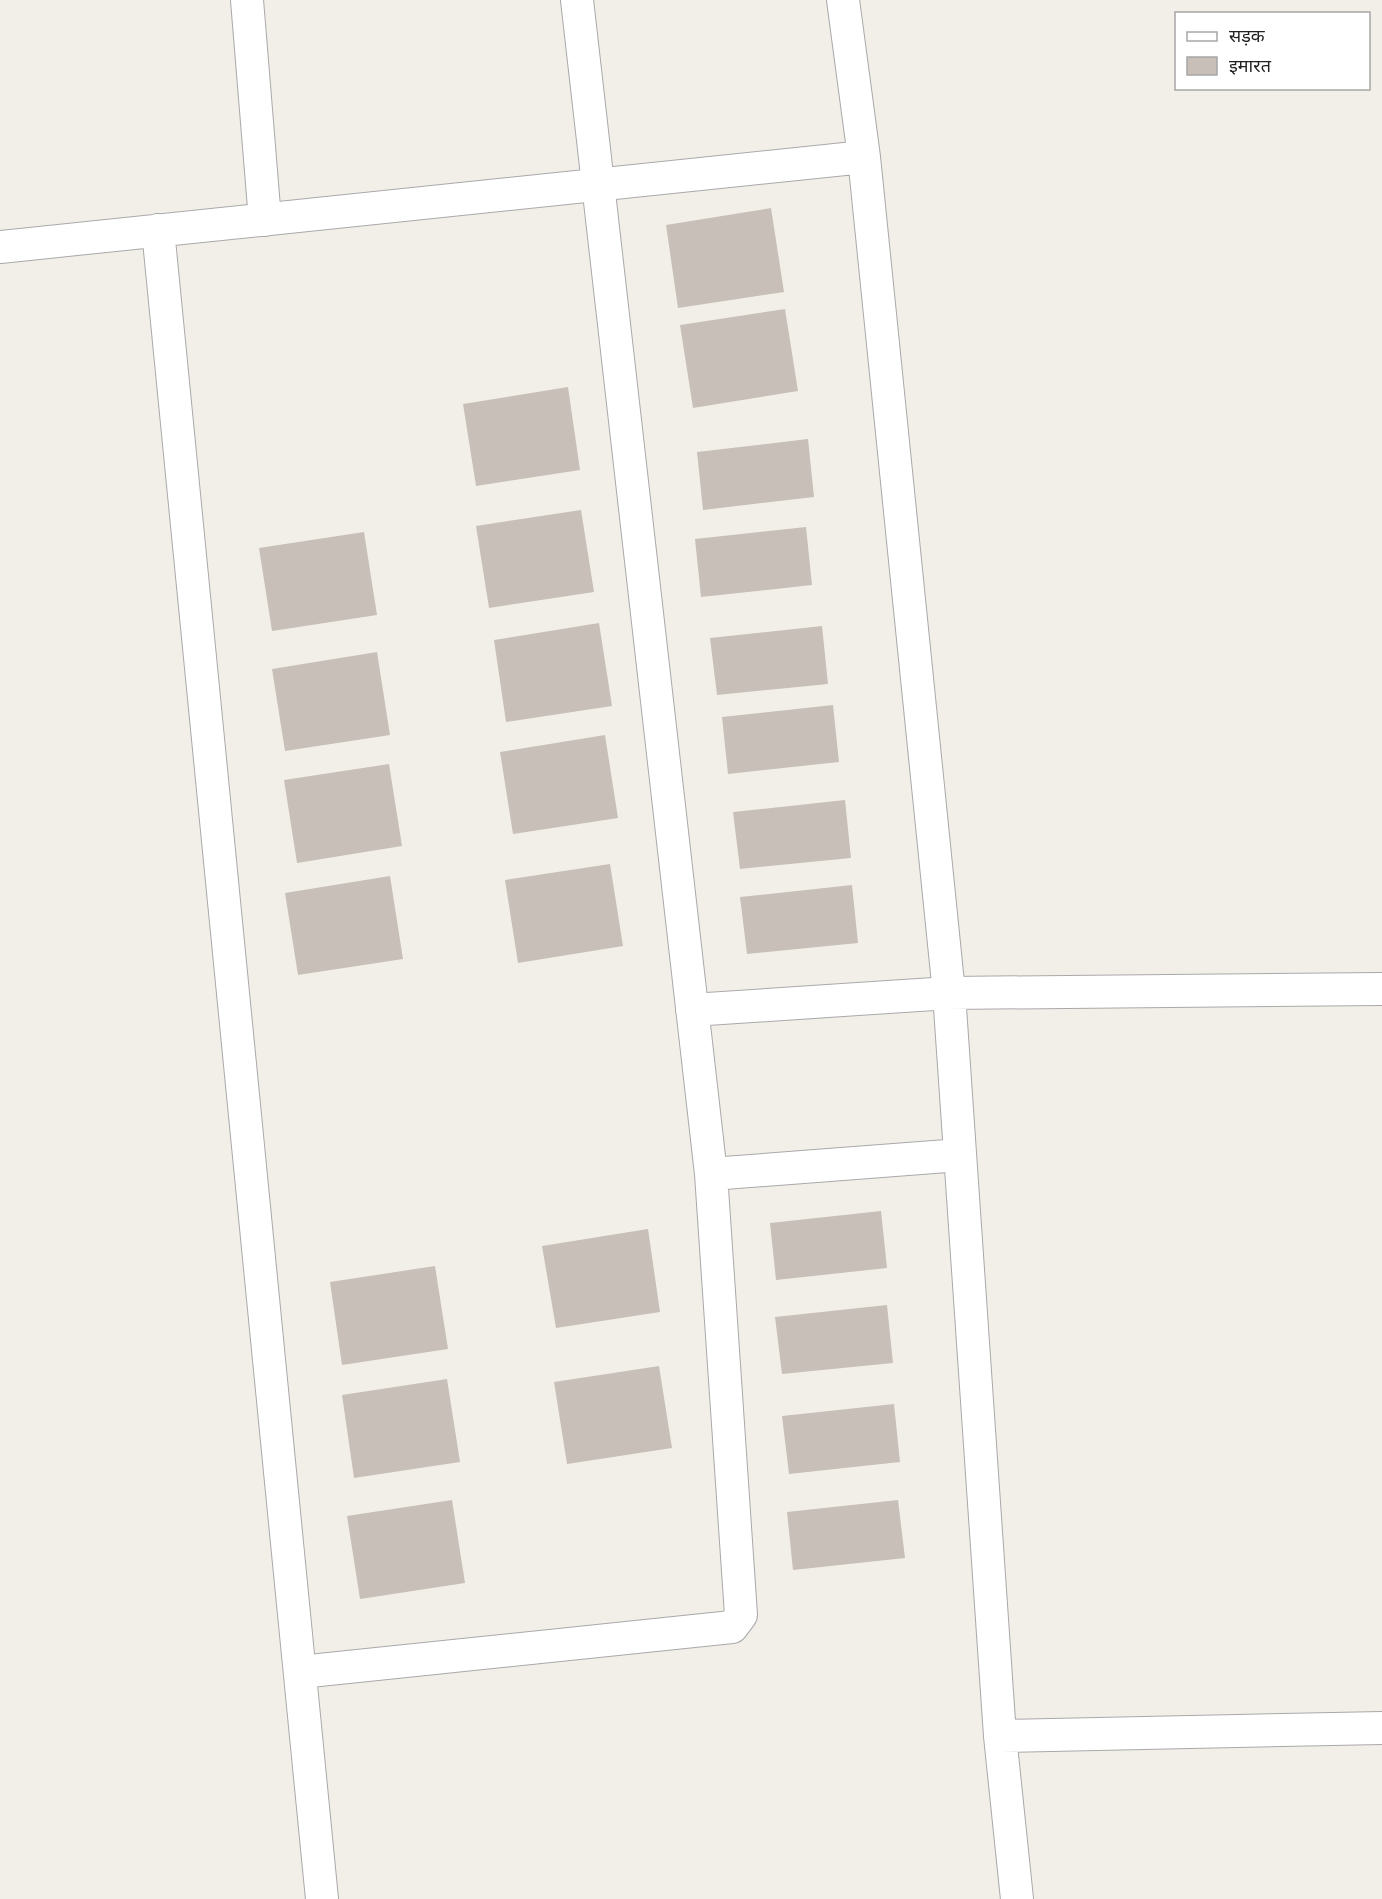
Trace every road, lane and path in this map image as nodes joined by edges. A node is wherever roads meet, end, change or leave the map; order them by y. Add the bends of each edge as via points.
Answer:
1 (247, 0) edge
2 (577, 0) edge
3 (843, 0) edge
4 (864, 157) junction
5 (598, 185) junction
6 (265, 219) junction
7 (158, 230) junction
8 (0, 247) edge
9 (1382, 989) edge
10 (949, 993) junction
11 (692, 1010) junction
12 (960, 1155) junction
13 (711, 1174) junction
14 (300, 1672) junction
15 (1382, 1728) edge
16 (1000, 1736) junction
17 (322, 1899) edge
18 (1017, 1899) edge

1 - 6 street
2 - 5 street
3 - 4 street
4 - 5 street
4 - 10 street
5 - 6 street
5 - 11 street
6 - 7 street
7 - 8 street
7 - 14 street
9 - 10 street
10 - 11 street
10 - 12 street
11 - 13 street
12 - 13 street
12 - 16 street
13 - 14 street via 741,1615 732,1626
14 - 17 street
15 - 16 street
16 - 18 street

